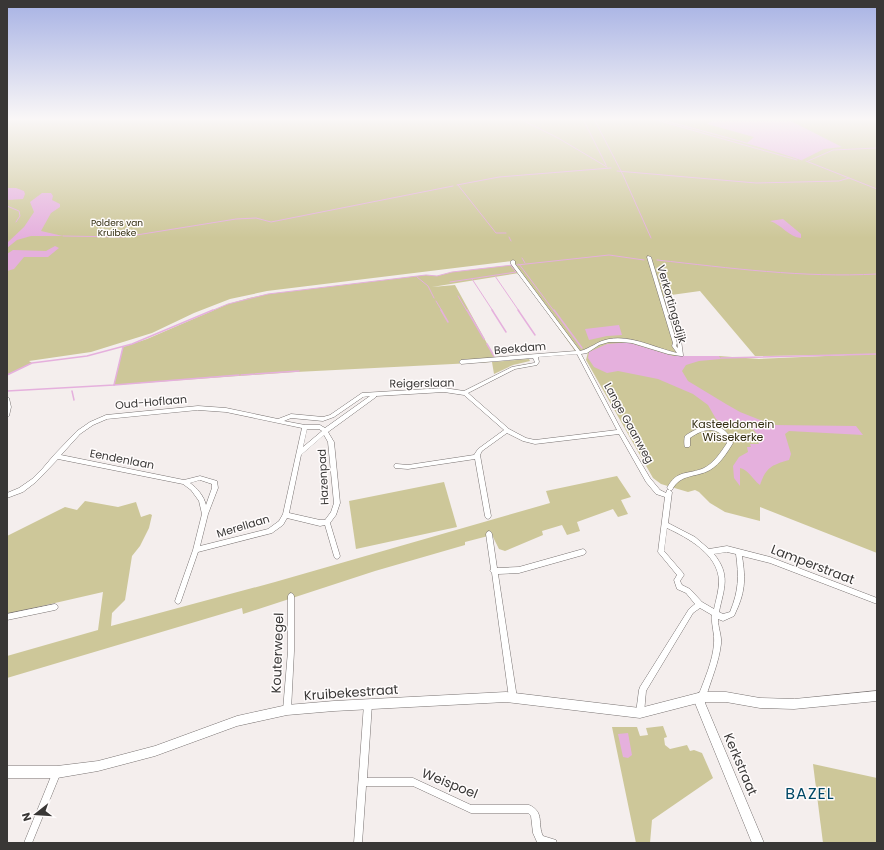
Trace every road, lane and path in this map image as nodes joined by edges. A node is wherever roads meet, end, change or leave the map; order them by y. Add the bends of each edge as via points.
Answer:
1 (649, 257) dead end
2 (513, 261) dead end
3 (666, 297) dead end
4 (579, 353) junction
5 (681, 355) junction
6 (535, 356) junction
7 (461, 362) dead end
8 (465, 393) junction
9 (374, 396) junction
10 (7, 398) edge
11 (7, 416) edge
12 (279, 420) junction
13 (306, 427) junction
14 (325, 430) junction
15 (506, 430) junction
16 (620, 432) junction
17 (688, 446) dead end
18 (299, 454) junction
19 (56, 456) junction
20 (477, 457) junction
21 (397, 466) dead end
22 (184, 482) junction
23 (669, 492) junction
24 (7, 496) edge
25 (205, 514) junction
26 (286, 515) junction
27 (488, 516) dead end
28 (327, 522) junction
29 (665, 524) junction
30 (489, 534) dead end
31 (196, 550) junction
32 (583, 552) dead end
33 (708, 552) junction
34 (739, 552) junction
35 (337, 556) dead end
36 (493, 572) junction
37 (291, 596) dead end
38 (178, 601) dead end
39 (877, 601) edge
40 (700, 604) junction
41 (55, 606) dead end
42 (716, 614) junction
43 (7, 617) edge
44 (877, 696) edge
45 (702, 697) junction
46 (513, 698) junction
47 (368, 704) junction
48 (286, 710) junction
49 (640, 713) junction
50 (7, 772) edge
51 (58, 772) junction
52 (362, 782) junction
53 (28, 843) edge
54 (358, 843) edge
55 (553, 843) edge
56 (758, 843) edge

1 - 5 street, Verkortingsdijk via 674,346
2 - 4 street, Lange Gaanweg
3 - 5 street, Verkortingsdijk
4 - 5 street, Verkortingsdijk via 602,342 622,339
4 - 6 street, Beekdam
4 - 16 street, Lange Gaanweg
6 - 7 street, Beekdam
6 - 8 street via 535,364 514,368
8 - 9 street, Reigerslaan via 444,390
8 - 15 street, Reigerslaan
9 - 12 street, Reigerslaan via 362,395 332,416 323,419 291,416
9 - 14 street, Reigerslaan
10 - 11 street
12 - 13 street, Oud-Hoflaan
12 - 19 street, Oud-Hoflaan via 226,410 198,408 106,416 87,425
13 - 14 street, Oud-Hoflaan via 320,427
13 - 18 street
14 - 18 street, Reigerslaan
14 - 28 street, Hazenpad via 331,442 337,503 334,513
15 - 16 street, Reigerslaan via 535,442
15 - 20 street via 480,450
16 - 23 street, Lange Gaanweg via 653,486 658,492
17 - 23 street via 687,437 702,427 724,432 730,443 711,466 672,481
18 - 26 street
19 - 22 street, Eendenlaan
19 - 24 street, Oud-Hoflaan via 22,490
20 - 21 street via 408,467
20 - 27 street
22 - 25 street via 193,488 202,500
22 - 25 street, Eendenlaan via 200,478 215,483
23 - 29 street
25 - 31 street, Eendenlaan
26 - 28 street via 320,523
26 - 31 street, Merellaan via 281,523 270,531
28 - 35 street
29 - 33 street via 685,533
29 - 40 street via 661,552 681,575 677,580 679,587 688,591
30 - 36 street
31 - 38 street, Eendenlaan
32 - 36 street via 519,570
33 - 34 street, Lamperstraat via 726,549
33 - 42 street via 718,562 722,574
34 - 39 street, Lamperstraat via 770,560
34 - 42 street via 742,584 736,604 732,614 726,618
36 - 46 street
37 - 48 street, Kouterwegel via 291,651
40 - 42 street
40 - 49 street via 691,611 643,690
41 - 43 street
42 - 45 street via 717,647
44 - 45 main road, Kruibekestraat via 794,704
45 - 49 main road, Kruibekestraat
45 - 56 main road, Kerkstraat via 700,703
46 - 47 main road, Kruibekestraat
46 - 49 main road, Kruibekestraat
47 - 48 main road, Kruibekestraat
47 - 52 street
48 - 51 main road, Kruibekestraat via 237,721 156,751 98,766
50 - 51 main road, Kruibekestraat
51 - 53 street
52 - 54 street
52 - 55 street, Weispoel via 413,782 470,809 529,809 534,814 540,839

